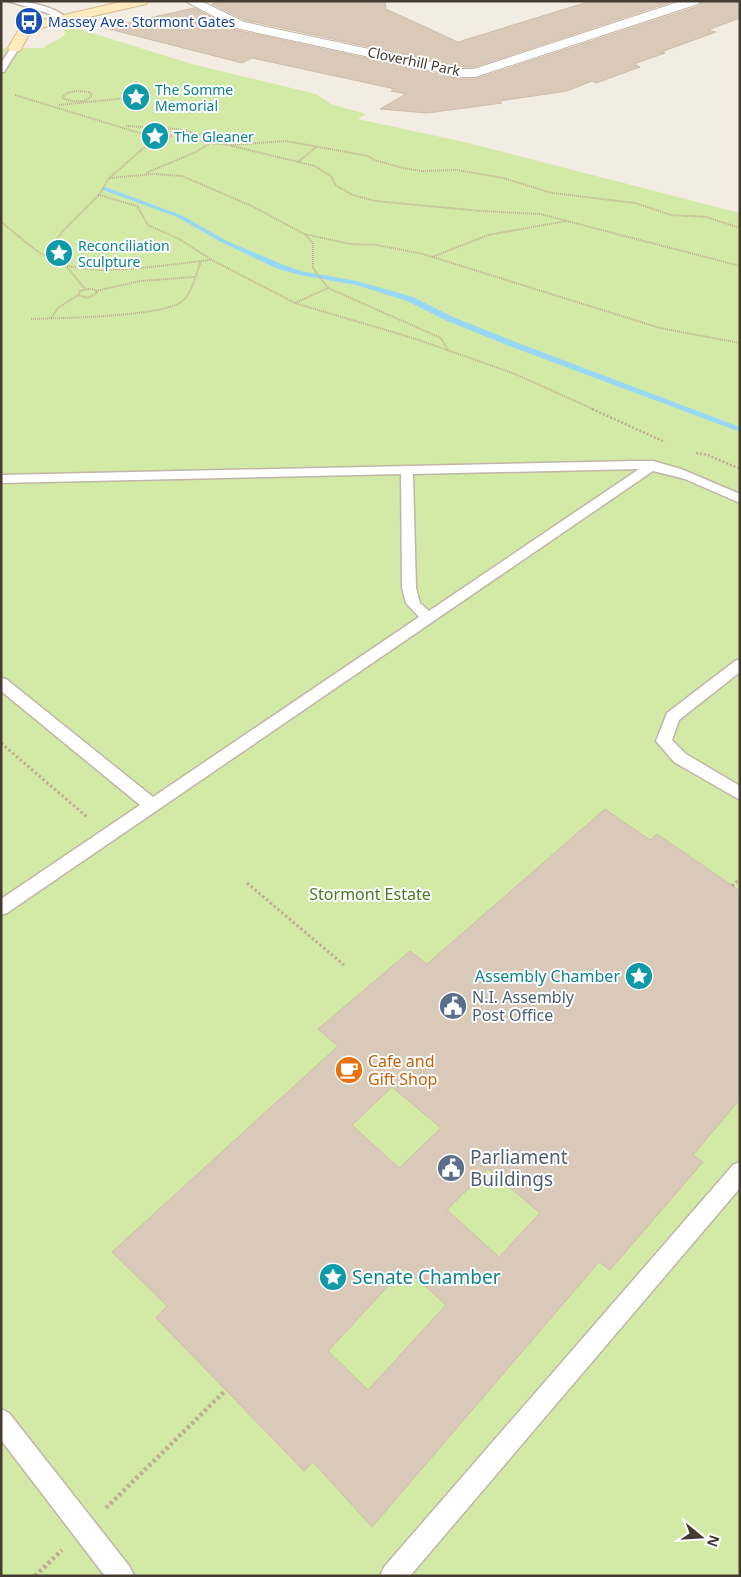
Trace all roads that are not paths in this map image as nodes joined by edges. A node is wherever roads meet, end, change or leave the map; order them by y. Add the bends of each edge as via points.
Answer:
1 (11, 1) edge
2 (142, 1) edge
3 (191, 1) edge
4 (686, 2) edge
5 (63, 18) junction
6 (15, 48) joint
7 (3, 70) edge
8 (653, 465) junction
9 (407, 470) junction
10 (1, 479) edge
11 (740, 499) edge
12 (430, 618) junction
13 (740, 664) edge
14 (1, 683) edge
15 (740, 794) edge
16 (153, 806) junction
17 (1, 908) edge
18 (740, 1172) edge
19 (1, 1421) edge
20 (121, 1576) edge
21 (393, 1576) edge

1 - 5 lane via 50,11
2 - 5 street
3 - 4 street, Cloverhill Park via 230,22 252,28 462,73 475,73
5 - 6 street via 28,30
6 - 7 lane
8 - 9 lane
8 - 11 lane via 676,470
8 - 12 lane
9 - 10 lane
9 - 12 lane via 409,588 412,604
12 - 16 lane
13 - 15 lane via 672,717 664,741 680,758
14 - 16 lane
16 - 17 lane
18 - 21 lane
19 - 20 lane

